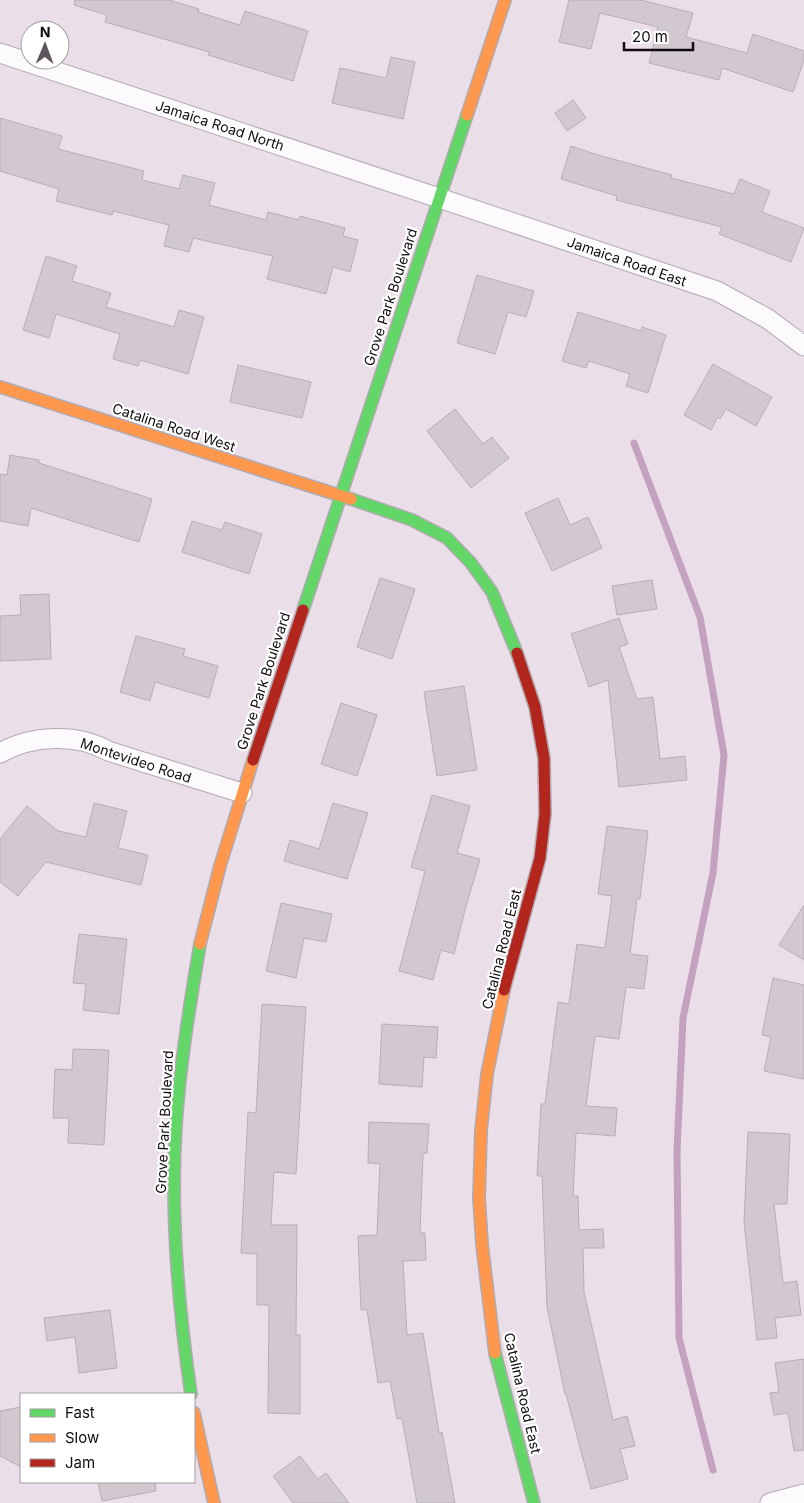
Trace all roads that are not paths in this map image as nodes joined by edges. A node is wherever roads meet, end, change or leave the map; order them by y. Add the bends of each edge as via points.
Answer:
1 (505, 0) edge
2 (0, 53) edge
3 (439, 198) junction
4 (804, 346) edge
5 (0, 387) edge
6 (340, 495) junction
7 (0, 753) edge
8 (242, 794) junction
9 (190, 1393) edge
10 (195, 1418) edge
11 (804, 1494) edge
12 (214, 1503) edge
13 (534, 1503) edge
14 (770, 1503) edge

1 - 3 street, Grove Park Boulevard
2 - 3 street, Jamaica Road North
3 - 4 street, Jamaica Road East via 717,292 768,319
3 - 6 street, Grove Park Boulevard
5 - 6 street, Catalina Road West
6 - 8 street, Grove Park Boulevard
6 - 13 street, Catalina Road East via 412,520 447,538 471,563 492,592 534,706 544,758 545,814 540,858 504,989 487,1074 479,1198 495,1351
7 - 8 street, Montevideo Road via 31,741 65,739 97,745
8 - 9 street, Grove Park Boulevard via 208,911 186,1019 177,1090 174,1261
10 - 12 street
11 - 14 street

